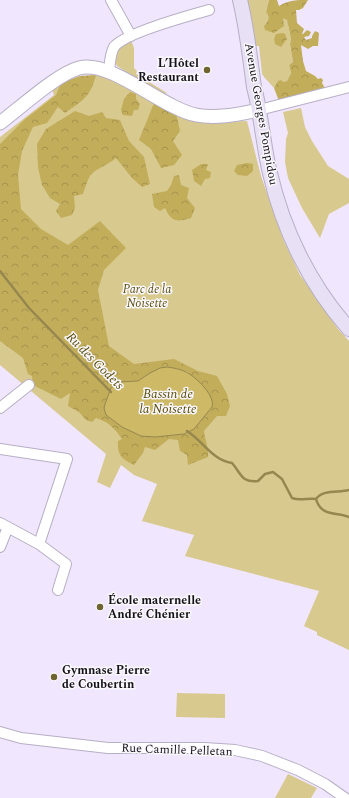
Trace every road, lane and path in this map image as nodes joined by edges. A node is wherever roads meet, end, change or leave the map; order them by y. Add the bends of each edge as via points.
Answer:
1 (111, 0) edge
2 (240, 0) edge
3 (209, 10) dead end
4 (130, 36) junction
5 (109, 71) junction
6 (349, 87) edge
7 (259, 110) junction
8 (0, 123) edge
9 (349, 328) edge
10 (29, 385) dead end
11 (0, 408) edge
12 (0, 450) edge
13 (4, 525) edge
14 (40, 544) junction
15 (0, 547) edge
16 (58, 590) dead end
17 (0, 732) edge
18 (345, 798) edge

1 - 4 street
2 - 7 main road, Avenue Georges Pompidou
3 - 4 street
4 - 5 street via 114,47
5 - 7 street via 172,107 196,114 215,116
5 - 8 street via 88,66 79,68 61,77
6 - 7 street
7 - 9 main road, Avenue Georges Pompidou via 275,194 290,234 321,293
10 - 11 street
12 - 14 street via 67,459
13 - 14 street
13 - 15 street
14 - 16 street via 66,564
17 - 18 street, Rue Camille Pelletan via 21,738 108,748 236,750 262,756 302,772

